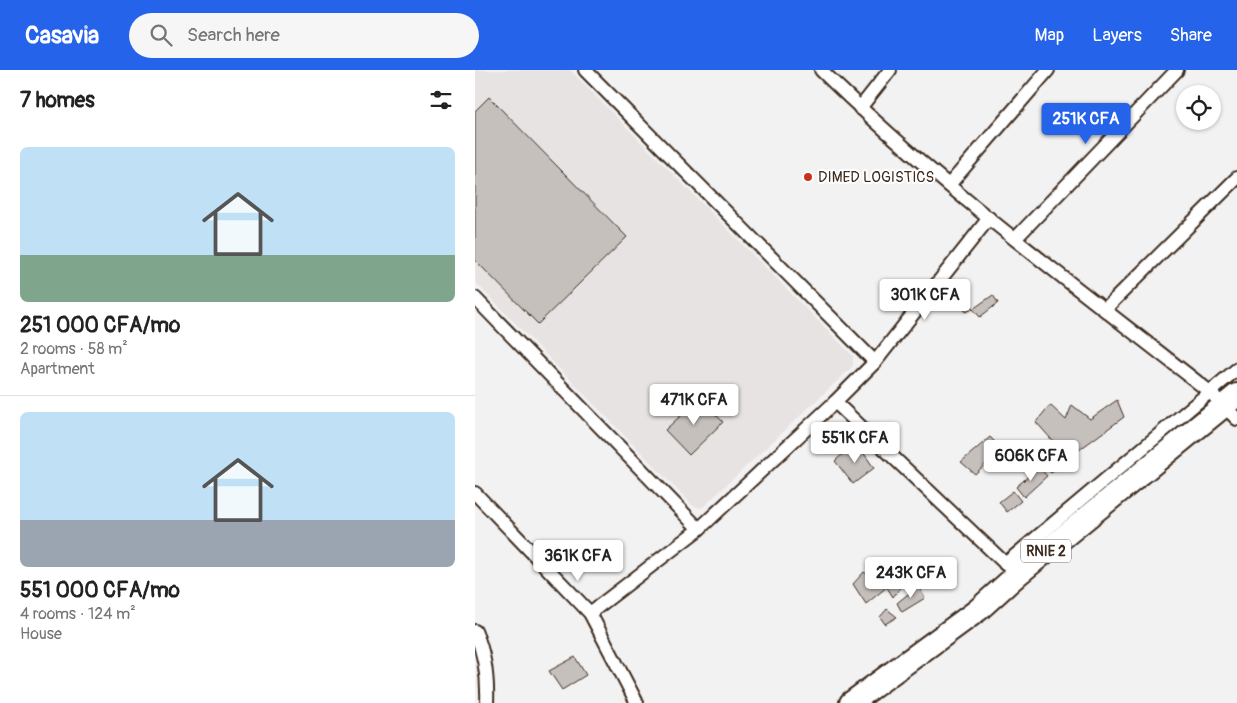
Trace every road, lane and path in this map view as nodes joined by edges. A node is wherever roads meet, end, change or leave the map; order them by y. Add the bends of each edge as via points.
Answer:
1 (585, 70) edge
2 (821, 70) edge
3 (890, 70) edge
4 (1048, 70) edge
5 (1177, 70) edge
6 (859, 108) junction
7 (1237, 178) edge
8 (949, 185) junction
9 (989, 218) junction
10 (1015, 239) junction
11 (475, 298) edge
12 (1105, 310) junction
13 (875, 362) junction
14 (1237, 369) edge
15 (835, 402) junction
16 (1227, 403) edge
17 (475, 493) edge
18 (699, 529) junction
19 (1011, 569) junction
20 (589, 613) junction
21 (475, 631) edge
22 (487, 703) edge
23 (637, 703) edge
24 (851, 703) edge

1 - 13 street
2 - 6 street
3 - 6 street
4 - 8 street
5 - 10 street
6 - 8 street
7 - 12 street
8 - 9 street
9 - 10 street
9 - 13 street
10 - 12 street
11 - 18 street
12 - 16 street
13 - 15 street
14 - 16 street
15 - 18 street
15 - 19 street
16 - 19 highway, RNIE 2 / RNIE 2
17 - 20 street
18 - 20 street
19 - 24 highway, RNIE 2 / RNIE 2 via 978,610
20 - 23 street
21 - 22 street via 483,649

